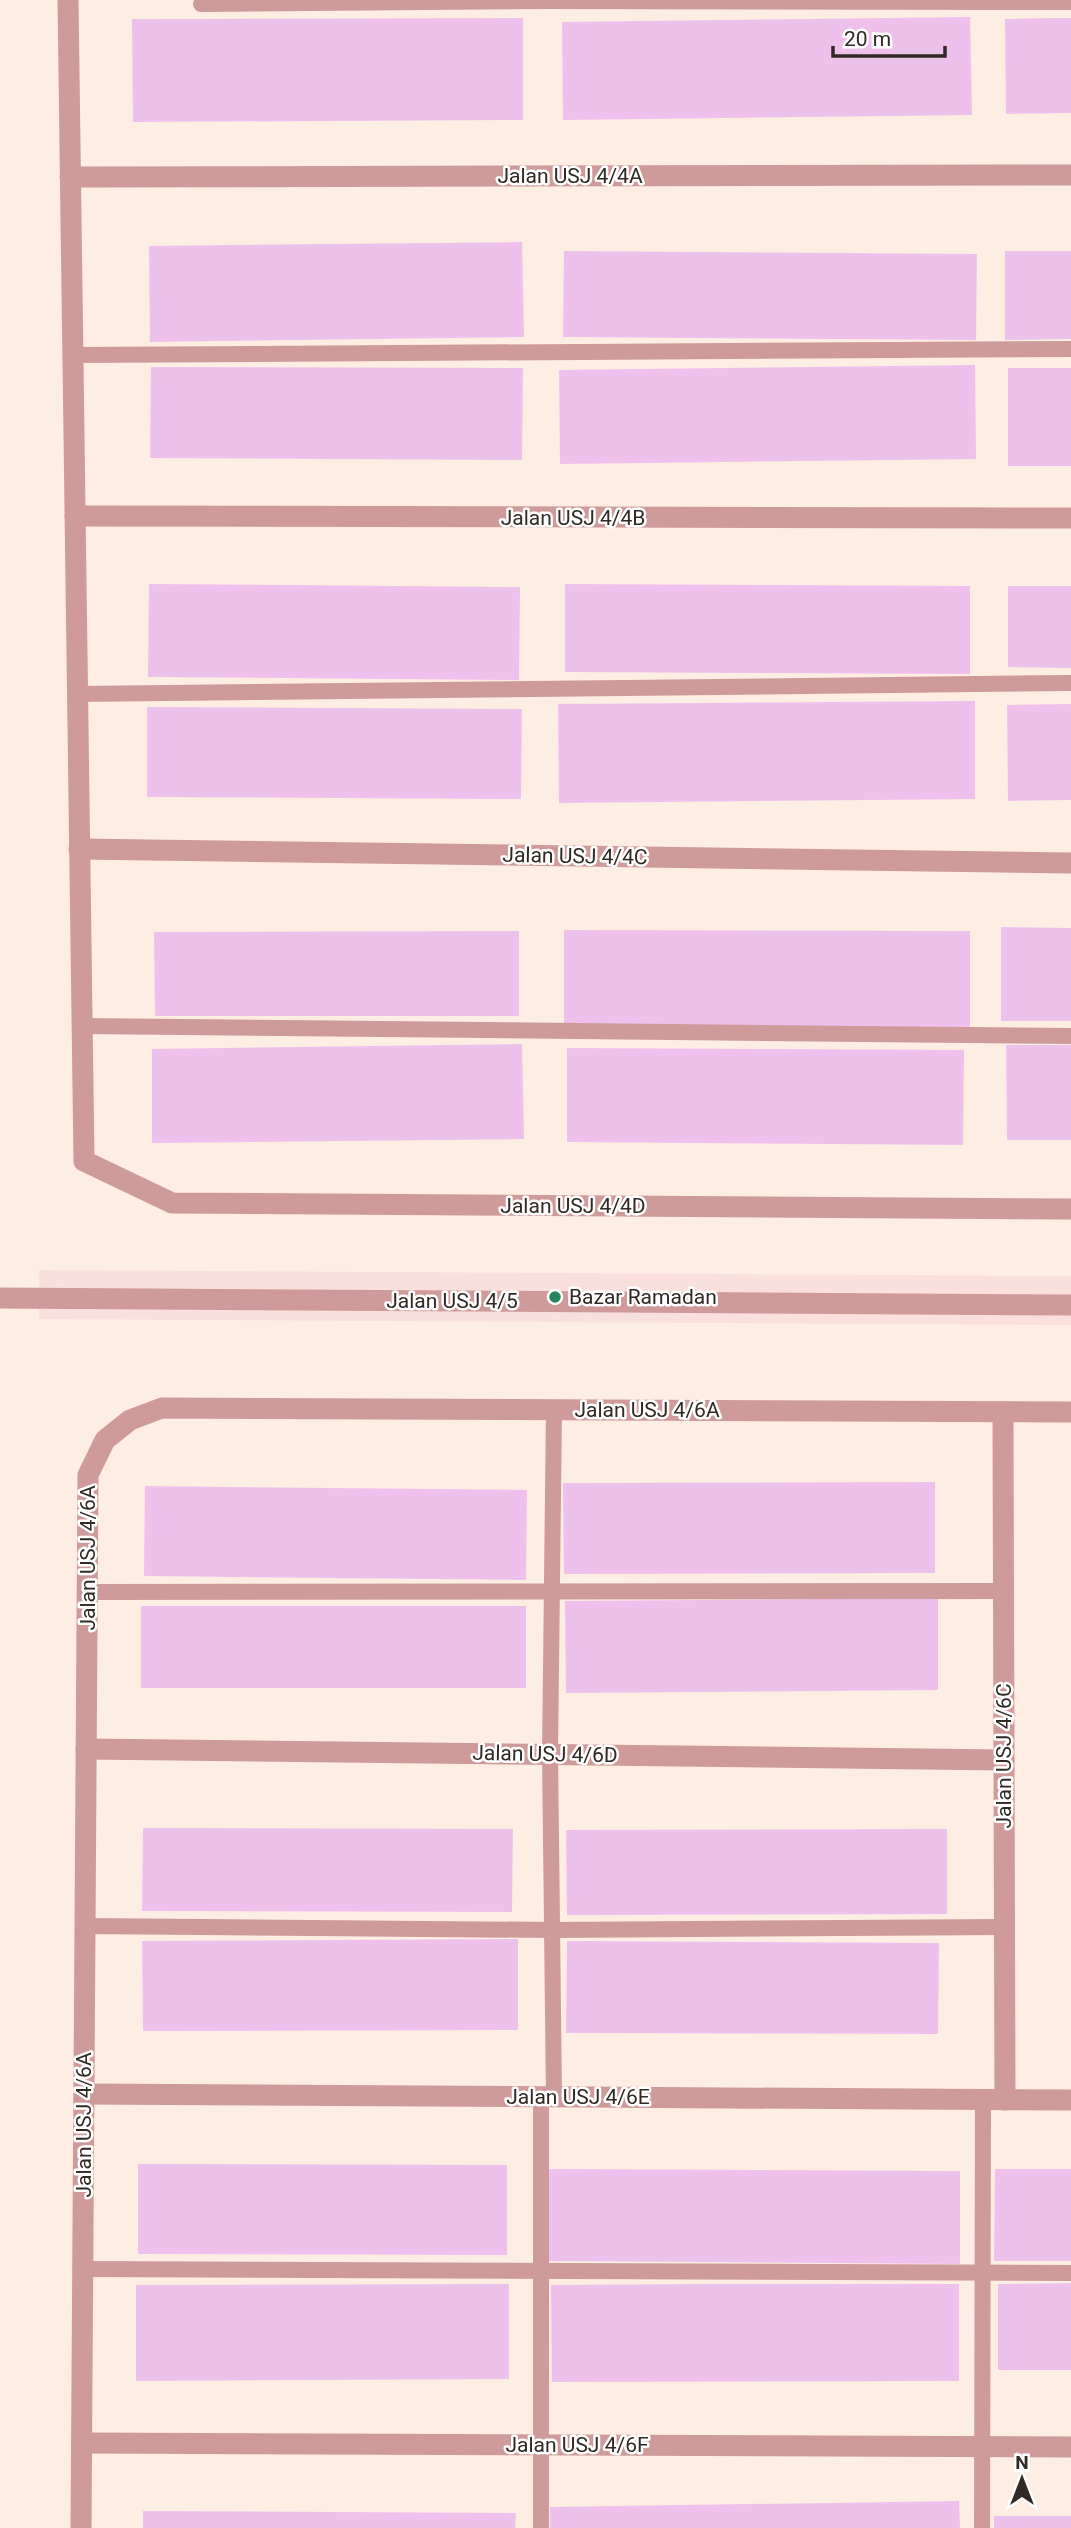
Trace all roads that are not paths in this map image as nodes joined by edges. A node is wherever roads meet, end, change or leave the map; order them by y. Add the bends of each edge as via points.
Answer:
1 (68, 0) edge
2 (1071, 2) edge
3 (201, 4) dead end
4 (1071, 175) edge
5 (70, 177) junction
6 (1071, 348) edge
7 (72, 355) junction
8 (75, 516) junction
9 (1071, 518) edge
10 (1071, 683) edge
11 (77, 694) junction
12 (79, 849) junction
13 (1071, 863) edge
14 (81, 1026) junction
15 (1071, 1035) edge
16 (1071, 1209) edge
17 (0, 1298) edge
18 (1071, 1306) edge
19 (554, 1410) junction
20 (1003, 1412) junction
21 (1071, 1412) edge
22 (1003, 1591) junction
23 (88, 1592) junction
24 (552, 1592) junction
25 (86, 1749) junction
26 (550, 1754) junction
27 (1004, 1760) junction
28 (85, 1926) junction
29 (1004, 1927) junction
30 (552, 1930) junction
31 (85, 2094) junction
32 (547, 2097) junction
33 (983, 2100) junction
34 (1005, 2100) junction
35 (1071, 2100) edge
36 (83, 2269) junction
37 (541, 2272) junction
38 (1071, 2273) edge
39 (983, 2274) junction
40 (82, 2443) junction
41 (541, 2444) junction
42 (983, 2446) junction
43 (1071, 2446) edge
44 (81, 2528) edge
45 (541, 2528) edge
46 (982, 2528) edge

1 - 5 street
2 - 3 lane
4 - 5 street, Jalan USJ 4/4A
5 - 7 street
6 - 7 lane
7 - 8 street
8 - 9 street, Jalan USJ 4/4B
8 - 11 street
10 - 11 lane
11 - 12 street
12 - 13 street, Jalan USJ 4/4C
12 - 14 street
14 - 15 lane
14 - 16 street, Jalan USJ 4/4D via 84,1161 172,1203
17 - 18 street, Jalan USJ 4/5
19 - 20 street, Jalan USJ 4/6A
19 - 23 street, Jalan USJ 4/6A via 162,1409 130,1420 105,1440 88,1475
19 - 24 lane
20 - 21 street, Jalan USJ 4/6A
20 - 22 street, Jalan USJ 4/6C
22 - 24 lane
22 - 27 street, Jalan USJ 4/6C
23 - 24 lane
23 - 25 street, Jalan USJ 4/6A
24 - 26 lane
25 - 26 street, Jalan USJ 4/6D
25 - 28 street, Jalan USJ 4/6A
26 - 27 street, Jalan USJ 4/6D
26 - 30 lane
27 - 29 street, Jalan USJ 4/6C
28 - 30 lane
28 - 31 street, Jalan USJ 4/6A
29 - 30 lane
29 - 34 street, Jalan USJ 4/6C
30 - 32 lane
31 - 32 street, Jalan USJ 4/6E
31 - 36 street, Jalan USJ 4/6A
32 - 33 street, Jalan USJ 4/6E
32 - 37 lane
33 - 34 street, Jalan USJ 4/6E
33 - 39 lane
34 - 35 street, Jalan USJ 4/6E
36 - 37 lane
36 - 40 street, Jalan USJ 4/6A
37 - 39 lane
37 - 41 lane
38 - 39 lane
39 - 42 lane
40 - 41 street, Jalan USJ 4/6F
40 - 44 street, Jalan USJ 4/6A
41 - 42 street, Jalan USJ 4/6F
41 - 45 lane
42 - 43 street, Jalan USJ 4/6F
42 - 46 lane

